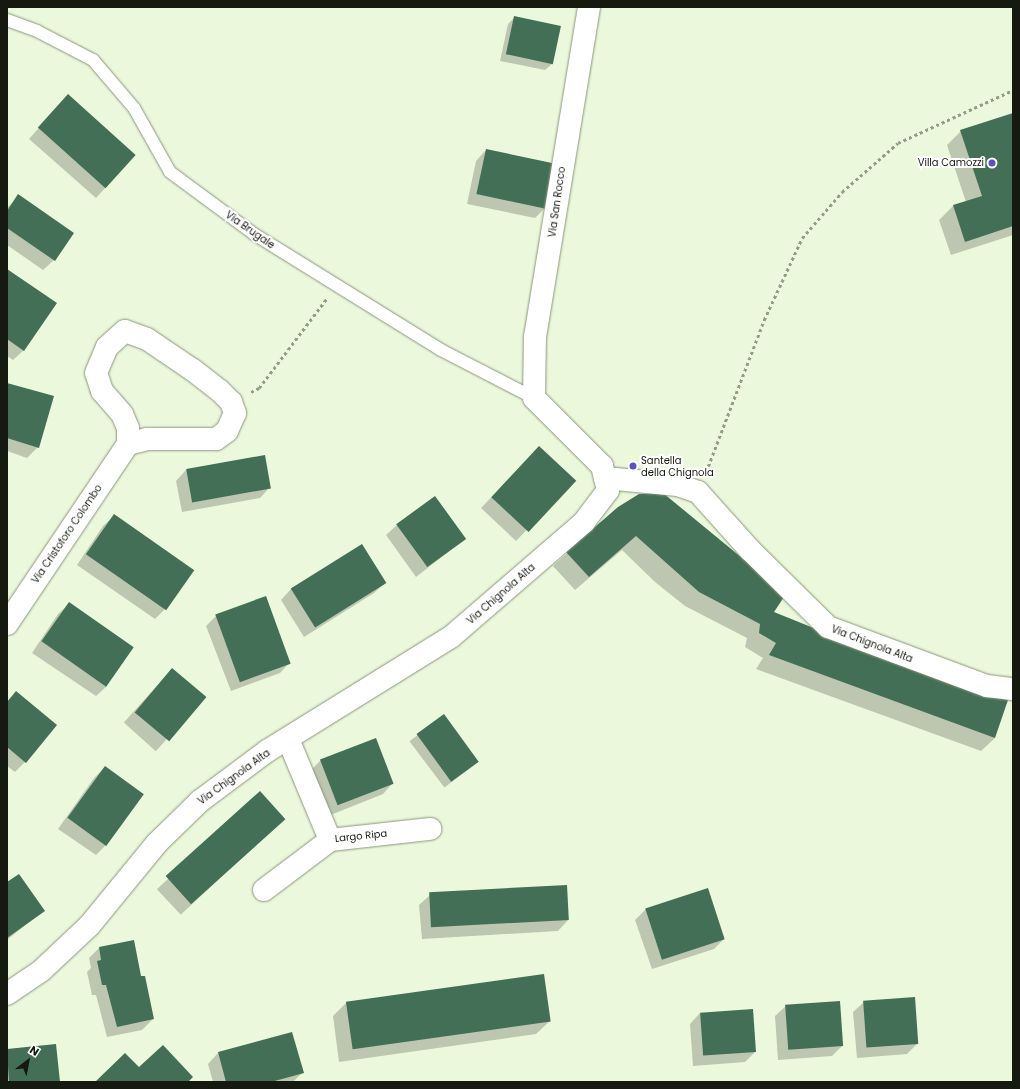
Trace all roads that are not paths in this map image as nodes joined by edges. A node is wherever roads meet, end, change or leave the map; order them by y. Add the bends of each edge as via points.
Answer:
1 (589, 7) edge
2 (7, 20) edge
3 (534, 398) junction
4 (128, 444) junction
5 (605, 478) junction
6 (7, 624) edge
7 (1013, 689) edge
8 (288, 739) junction
9 (430, 828) dead end
10 (330, 840) junction
11 (264, 890) dead end
12 (7, 994) edge

1 - 3 street, Via San Rocco via 535,337
2 - 3 lane, Via Brugale via 38,31 93,60 134,108 170,172 254,234 441,350
3 - 5 street via 602,466
4 - 4 street via 128,428 122,414 102,391 96,373 106,347 125,331 148,339 193,370 231,402 235,412 227,431 216,439 147,439
4 - 6 street, Via Cristoforo Colombo
5 - 7 street, Via Chignola Alta via 678,485 698,492 751,551 828,626 987,686
5 - 8 street, Via Chignola Alta via 608,490 584,522 451,637
8 - 10 street, Largo Ripa
8 - 12 street, Via Chignola Alta via 200,801 157,843 89,926 41,971
9 - 10 street, Largo Ripa
10 - 11 street

